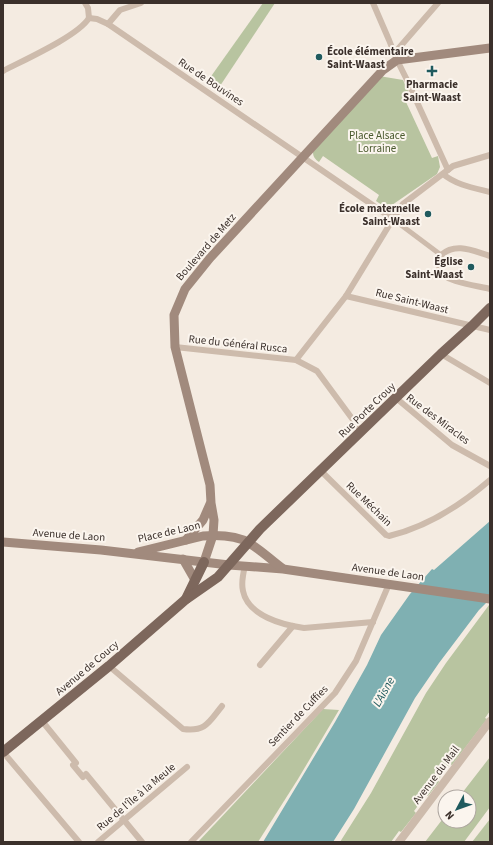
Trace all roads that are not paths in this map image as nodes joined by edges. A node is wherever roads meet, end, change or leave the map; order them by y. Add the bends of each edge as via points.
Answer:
1 (85, 3) edge
2 (141, 3) edge
3 (373, 3) edge
4 (438, 3) edge
5 (89, 18) junction
6 (106, 22) junction
7 (490, 48) edge
8 (396, 60) junction
9 (3, 71) edge
10 (490, 155) edge
11 (303, 156) junction
12 (445, 172) junction
13 (490, 192) edge
14 (394, 219) junction
15 (441, 255) junction
16 (490, 256) edge
17 (490, 289) edge
18 (346, 296) junction
19 (490, 308) edge
20 (472, 326) junction
21 (490, 330) edge
22 (175, 347) junction
23 (441, 354) junction
24 (296, 360) junction
25 (490, 383) edge
26 (396, 398) junction
27 (362, 432) junction
28 (490, 466) edge
29 (321, 471) junction
30 (490, 480) edge
31 (210, 503) junction
32 (213, 535) junction
33 (186, 540) junction
34 (3, 542) edge
35 (248, 543) junction
36 (133, 553) junction
37 (183, 560) junction
38 (204, 562) junction
39 (229, 565) junction
40 (245, 566) junction
41 (283, 569) junction
42 (195, 580) junction
43 (392, 584) junction
44 (490, 599) edge
45 (185, 600) junction
46 (373, 622) junction
47 (293, 626) junction
48 (260, 665) dead end
49 (109, 666) junction
50 (222, 706) dead end
51 (42, 721) junction
52 (490, 721) edge
53 (3, 752) edge
54 (187, 767) dead end
55 (124, 820) junction
56 (79, 842) edge
57 (98, 842) edge
58 (142, 842) edge
59 (191, 842) edge
60 (399, 842) edge

1 - 5 street
2 - 6 street via 120,10
3 - 8 street
4 - 8 street via 398,49
5 - 6 street
5 - 9 street via 78,30
6 - 11 street, Rue de Bouvines
7 - 8 main road
8 - 11 main road, Boulevard de Metz via 383,70
8 - 12 street
10 - 12 street via 453,166
11 - 14 street, Rue de Bouvines
11 - 22 main road, Boulevard de Metz via 185,289 174,315
12 - 13 street via 449,180
12 - 14 street via 403,204
14 - 15 street
14 - 18 street
15 - 16 street via 457,247
15 - 17 street via 439,266 444,276
18 - 20 street, Rue Saint-Waast
18 - 24 street
19 - 20 main road, Rue Porte Crouy
20 - 21 street, Rue Saint-Waast
20 - 23 main road, Rue Porte Crouy
22 - 24 street, Rue du Général Rusca
22 - 31 main road, Boulevard de Metz via 210,485
23 - 25 street
23 - 26 main road, Rue Porte Crouy
24 - 27 street, Rue du Général Rusca via 317,371
26 - 27 main road, Rue Porte Crouy
26 - 28 street, Rue des Miracles via 452,445
27 - 29 main road, Rue Porte Crouy
29 - 30 street, Rue Méchain via 386,535 390,536 436,518 469,498
29 - 35 main road, Rue Porte Crouy
31 - 32 main road, Place de Laon via 214,520
31 - 33 main road via 203,520
32 - 33 main road, Place de Laon
32 - 35 main road, Place de Laon via 232,537
32 - 38 main road, Place de Laon
33 - 36 main road, Place de Laon
34 - 36 main road, Avenue de Laon
35 - 39 main road
35 - 41 main road, Place de Laon
36 - 37 main road, Place de Laon
37 - 38 main road, Place de Laon
37 - 42 main road
38 - 39 main road, Place de Laon
38 - 42 main road
39 - 40 main road, Place de Laon
39 - 45 main road via 214,580
40 - 41 main road, Place de Laon
40 - 47 street via 242,584 247,601 264,617
41 - 43 main road, Avenue de Laon
42 - 45 main road
43 - 44 main road, Avenue de Laon
43 - 46 street, Sentier de Cuffies
45 - 49 main road, Avenue de Coucy
46 - 47 street via 304,628
46 - 59 street, Sentier de Cuffies via 356,661 335,693
47 - 48 street
49 - 50 street via 183,730 205,727
49 - 51 main road, Avenue de Coucy
51 - 53 main road, Avenue de Coucy
51 - 55 street via 76,763 73,765 83,777 86,774
52 - 60 street, Avenue du Mail
53 - 56 street
54 - 55 street, Rue de l'Île à la Meule
55 - 57 street, Rue de l'Île à la Meule
55 - 58 street

